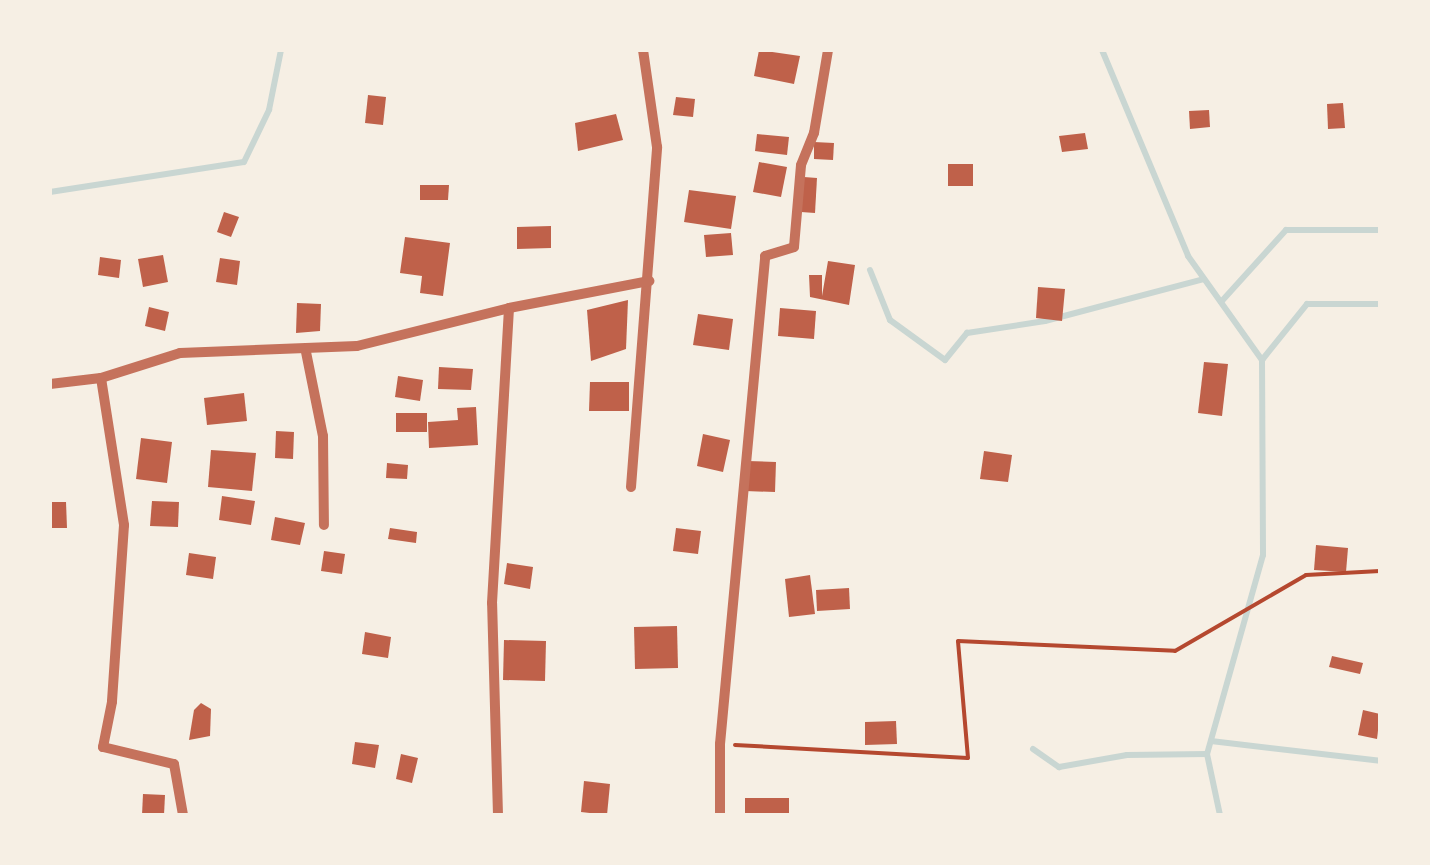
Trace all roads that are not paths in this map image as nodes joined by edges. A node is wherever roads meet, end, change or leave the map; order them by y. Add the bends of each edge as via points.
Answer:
1 (644, 50) edge
2 (828, 50) edge
3 (649, 282) junction
4 (510, 308) junction
5 (306, 352) junction
6 (101, 378) junction
7 (50, 384) edge
8 (632, 488) dead end
9 (324, 525) dead end
10 (183, 815) edge
11 (498, 815) edge
12 (720, 815) edge

1 - 3 street via 657,146
2 - 12 street via 814,133 801,165 794,247 766,256 720,744
3 - 4 street
3 - 8 street
4 - 5 street via 379,342
4 - 11 street via 492,603
5 - 6 street via 180,353
5 - 9 street via 323,436
6 - 7 street
6 - 10 street via 124,524 112,702 102,747 174,764

